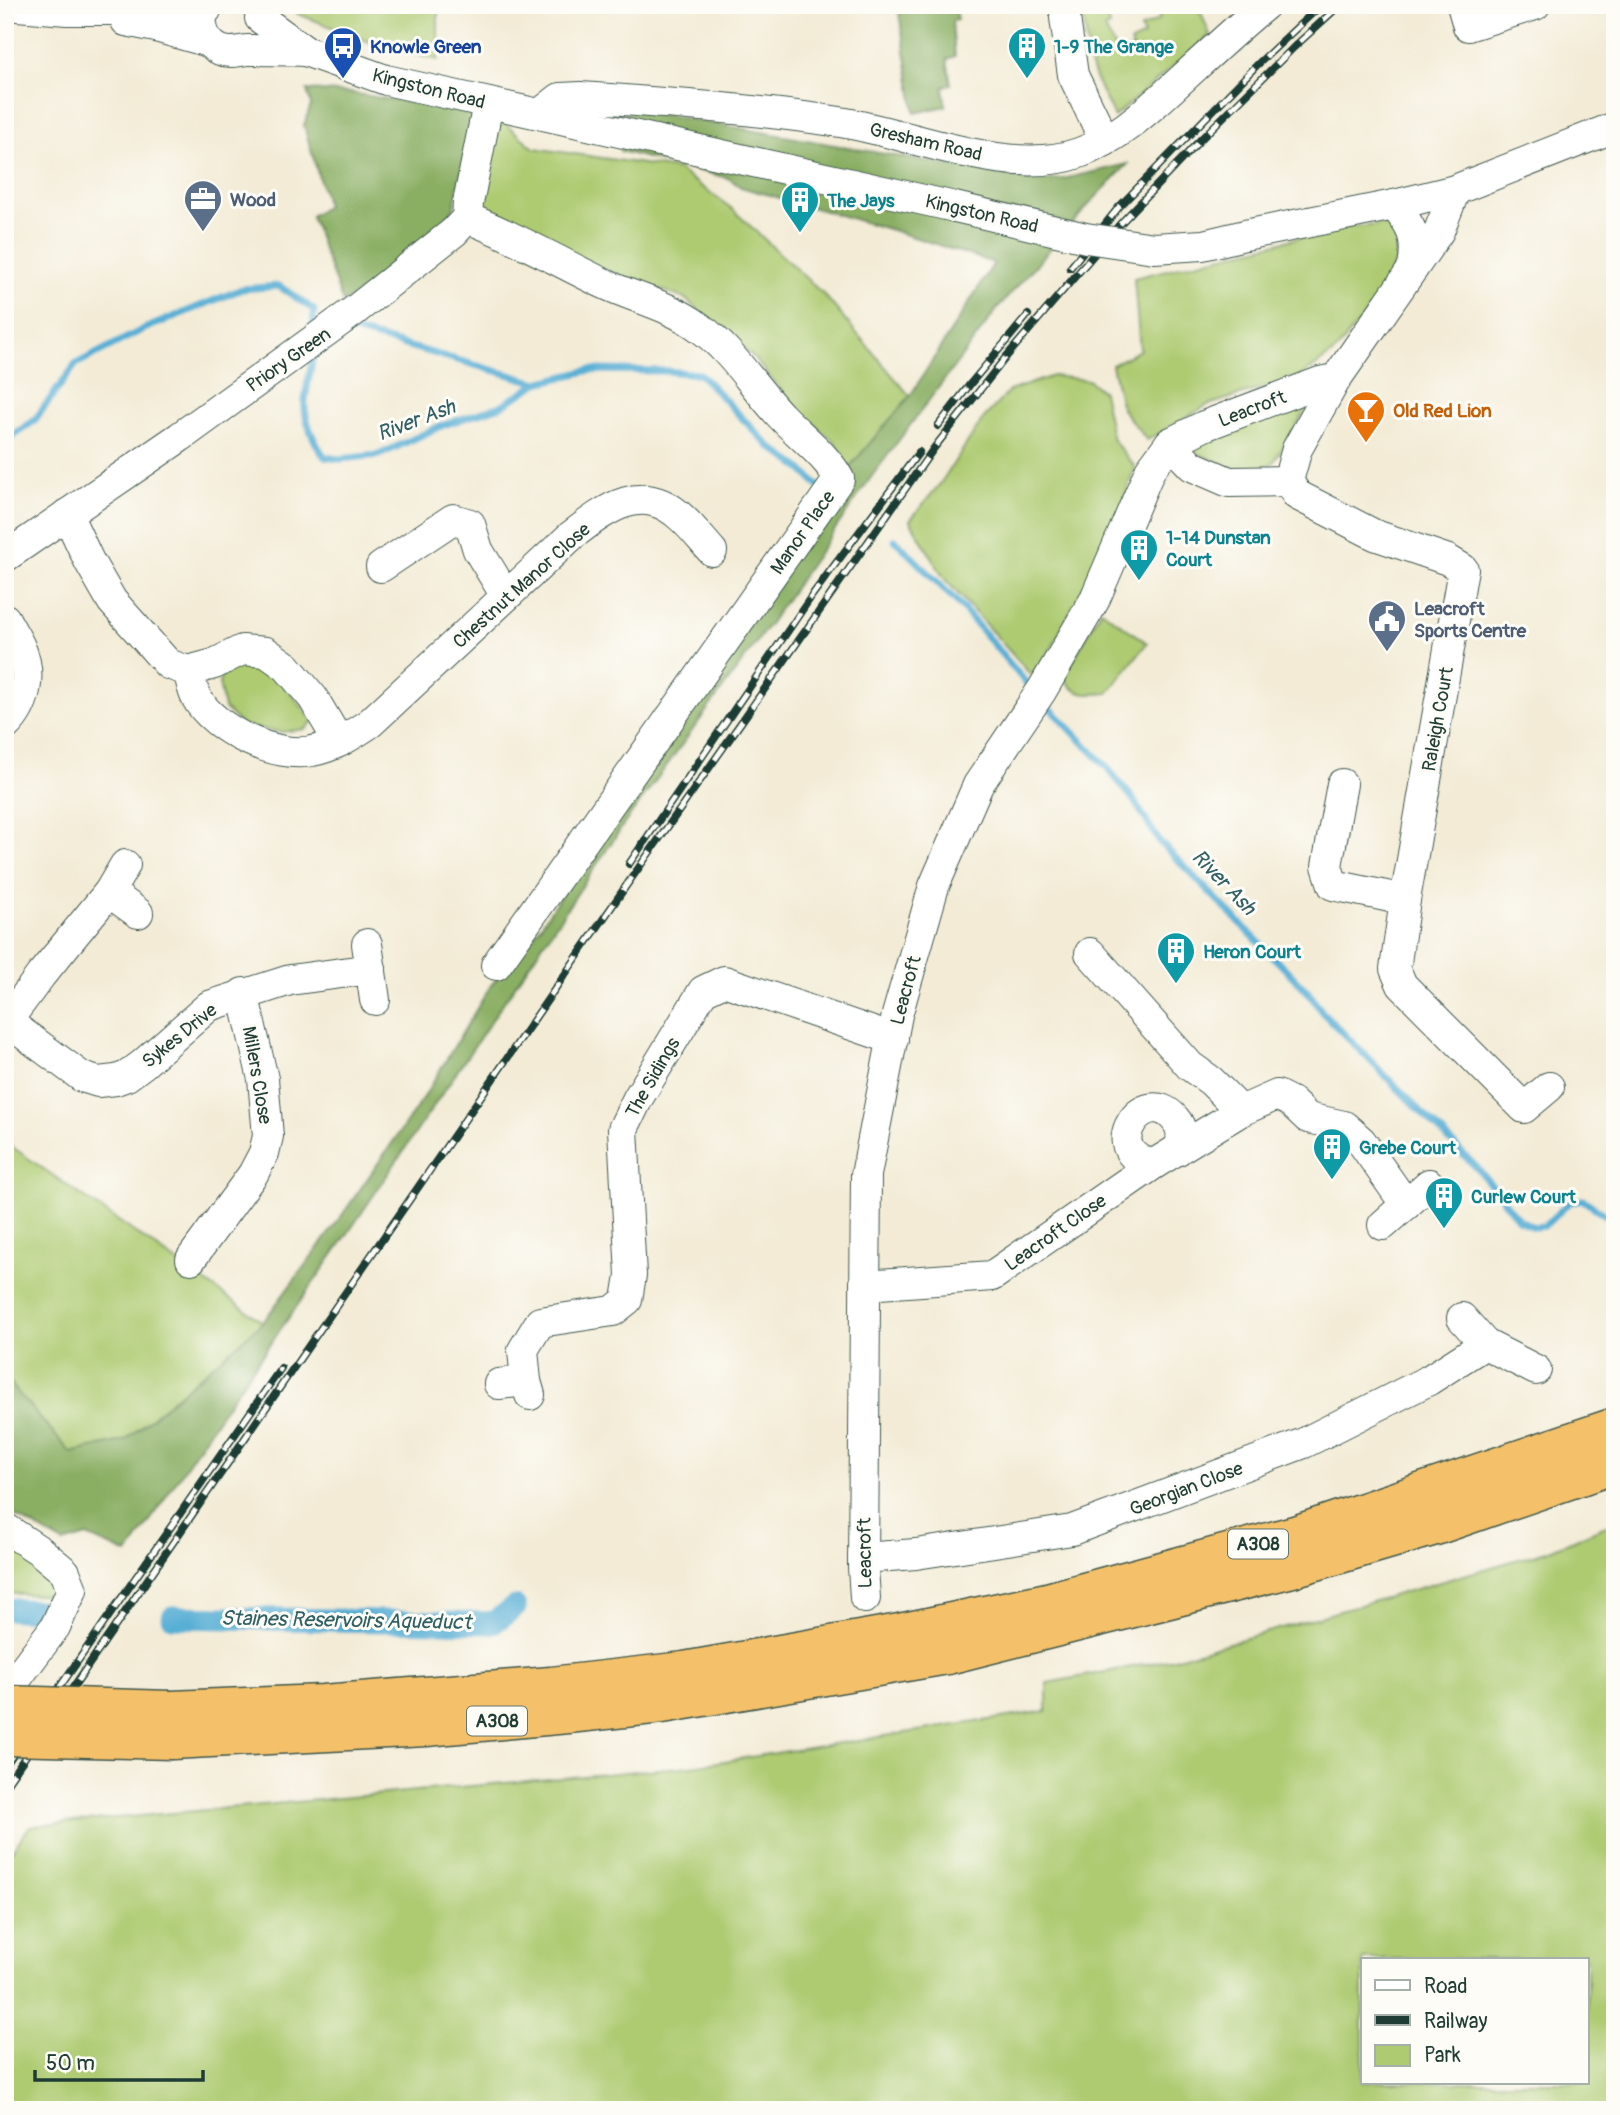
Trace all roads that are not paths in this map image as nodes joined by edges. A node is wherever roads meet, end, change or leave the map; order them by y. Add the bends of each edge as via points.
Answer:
1 (5, 5) edge
2 (1066, 5) edge
3 (1265, 5) edge
4 (1462, 5) edge
5 (1535, 5) edge
6 (208, 8) edge
7 (67, 10) junction
8 (257, 12) edge
9 (209, 42) junction
10 (244, 50) junction
11 (305, 51) junction
12 (486, 103) junction
13 (541, 113) junction
14 (1615, 127) edge
15 (1105, 141) junction
16 (1455, 190) junction
17 (1394, 205) junction
18 (467, 218) junction
19 (1413, 268) junction
20 (1336, 379) junction
21 (1170, 443) junction
22 (1288, 481) junction
23 (67, 514) junction
24 (712, 551) dead end
25 (5, 557) edge
26 (381, 567) dead end
27 (506, 596) junction
28 (5, 619) edge
29 (188, 671) junction
30 (5, 726) edge
31 (339, 742) junction
32 (1342, 784) dead end
33 (125, 865) dead end
34 (109, 891) junction
35 (1405, 900) junction
36 (138, 913) dead end
37 (1090, 953) dead end
38 (496, 965) dead end
39 (243, 993) junction
40 (375, 1000) dead end
41 (6, 1021) edge
42 (893, 1039) junction
43 (1549, 1087) dead end
44 (1241, 1111) junction
45 (1429, 1184) dead end
46 (1406, 1205) junction
47 (1383, 1225) dead end
48 (191, 1259) dead end
49 (865, 1285) junction
50 (1462, 1318) dead end
51 (1485, 1345) junction
52 (1536, 1370) dead end
53 (518, 1387) dead end
54 (1615, 1427) edge
55 (1615, 1464) edge
56 (5, 1528) edge
57 (863, 1559) junction
58 (865, 1598) dead end
59 (895, 1648) junction
60 (5, 1694) edge
61 (5, 1705) edge
62 (172, 1725) junction
63 (5, 1736) edge

1 - 7 street
2 - 15 street via 1073,75
3 - 15 street, Gresham Road via 1131,124
4 - 5 street via 1468,26
6 - 7 street
6 - 9 street via 202,20
7 - 9 street
8 - 10 street via 254,37
8 - 11 street, Kingston Road
9 - 10 street, Kingston Road via 229,52
10 - 11 street, Kingston Road
11 - 12 street, Kingston Road via 386,80
12 - 13 street, Kingston Road
12 - 18 street
13 - 15 street, Gresham Road via 559,98 581,97 759,111 844,123 969,153 1015,159 1077,154
13 - 17 street, Kingston Road, bridge via 1086,238 1154,248 1203,245
14 - 16 street, Kingston Road
16 - 17 street, Kingston Road
16 - 19 street, Leacroft via 1439,231
17 - 19 street via 1414,234
18 - 23 street, Priory Green via 430,253 354,311
18 - 38 street, Manor Place via 698,326 729,352 775,409 833,466 839,479
19 - 20 street, Leacroft
20 - 21 street, Leacroft via 1204,426
20 - 22 street, Leacroft via 1297,449
21 - 22 street via 1192,466 1229,482
21 - 42 street, Leacroft via 1150,471 1094,601 978,785 934,886
22 - 35 street, Raleigh Court via 1297,495 1375,535 1462,569
23 - 25 street, Priory Green
23 - 29 street via 112,601 168,664
24 - 27 street, Chestnut Manor Close via 666,506 651,500 626,501 604,510 571,536
26 - 27 street via 453,519 470,524 478,550
27 - 31 street, Chestnut Manor Close via 370,723
28 - 30 street via 22,650 27,677 23,700
29 - 31 street, Chestnut Manor Close via 197,698 208,712 249,742 291,753
29 - 31 street via 242,650 266,652 288,667
32 - 35 street via 1327,866 1333,885
33 - 34 street
34 - 36 street
34 - 41 street
35 - 43 street, Raleigh Court via 1395,969 1402,985 1524,1108
37 - 44 street via 1190,1066
39 - 40 street, Sykes Drive via 369,957
39 - 41 street, Sykes Drive via 209,1006 143,1064 116,1080 98,1082 82,1076
39 - 48 street, Millers Close via 263,1079 268,1136 253,1174
42 - 49 street, Leacroft via 866,1175
42 - 53 street, The Sidings via 724,981 703,991 623,1129 631,1275 627,1300 613,1311 540,1322 523,1350
44 - 46 street, Leacroft Close via 1277,1095 1308,1118 1344,1126 1361,1140
44 - 49 street, Leacroft Close via 992,1276
45 - 46 street
46 - 47 street
49 - 57 street, Leacroft
50 - 51 street
51 - 52 street
51 - 57 street, Georgian Close via 1429,1380 1304,1443 1072,1530
54 - 59 highway, A308 via 1298,1534
55 - 59 highway, A308 via 1292,1569 947,1655
56 - 60 street via 65,1572 72,1590 55,1627
57 - 58 street, Leacroft
59 - 62 highway, A308 via 815,1663 662,1704 426,1727
61 - 62 highway, A308, bridge
62 - 63 highway, A308, bridge

